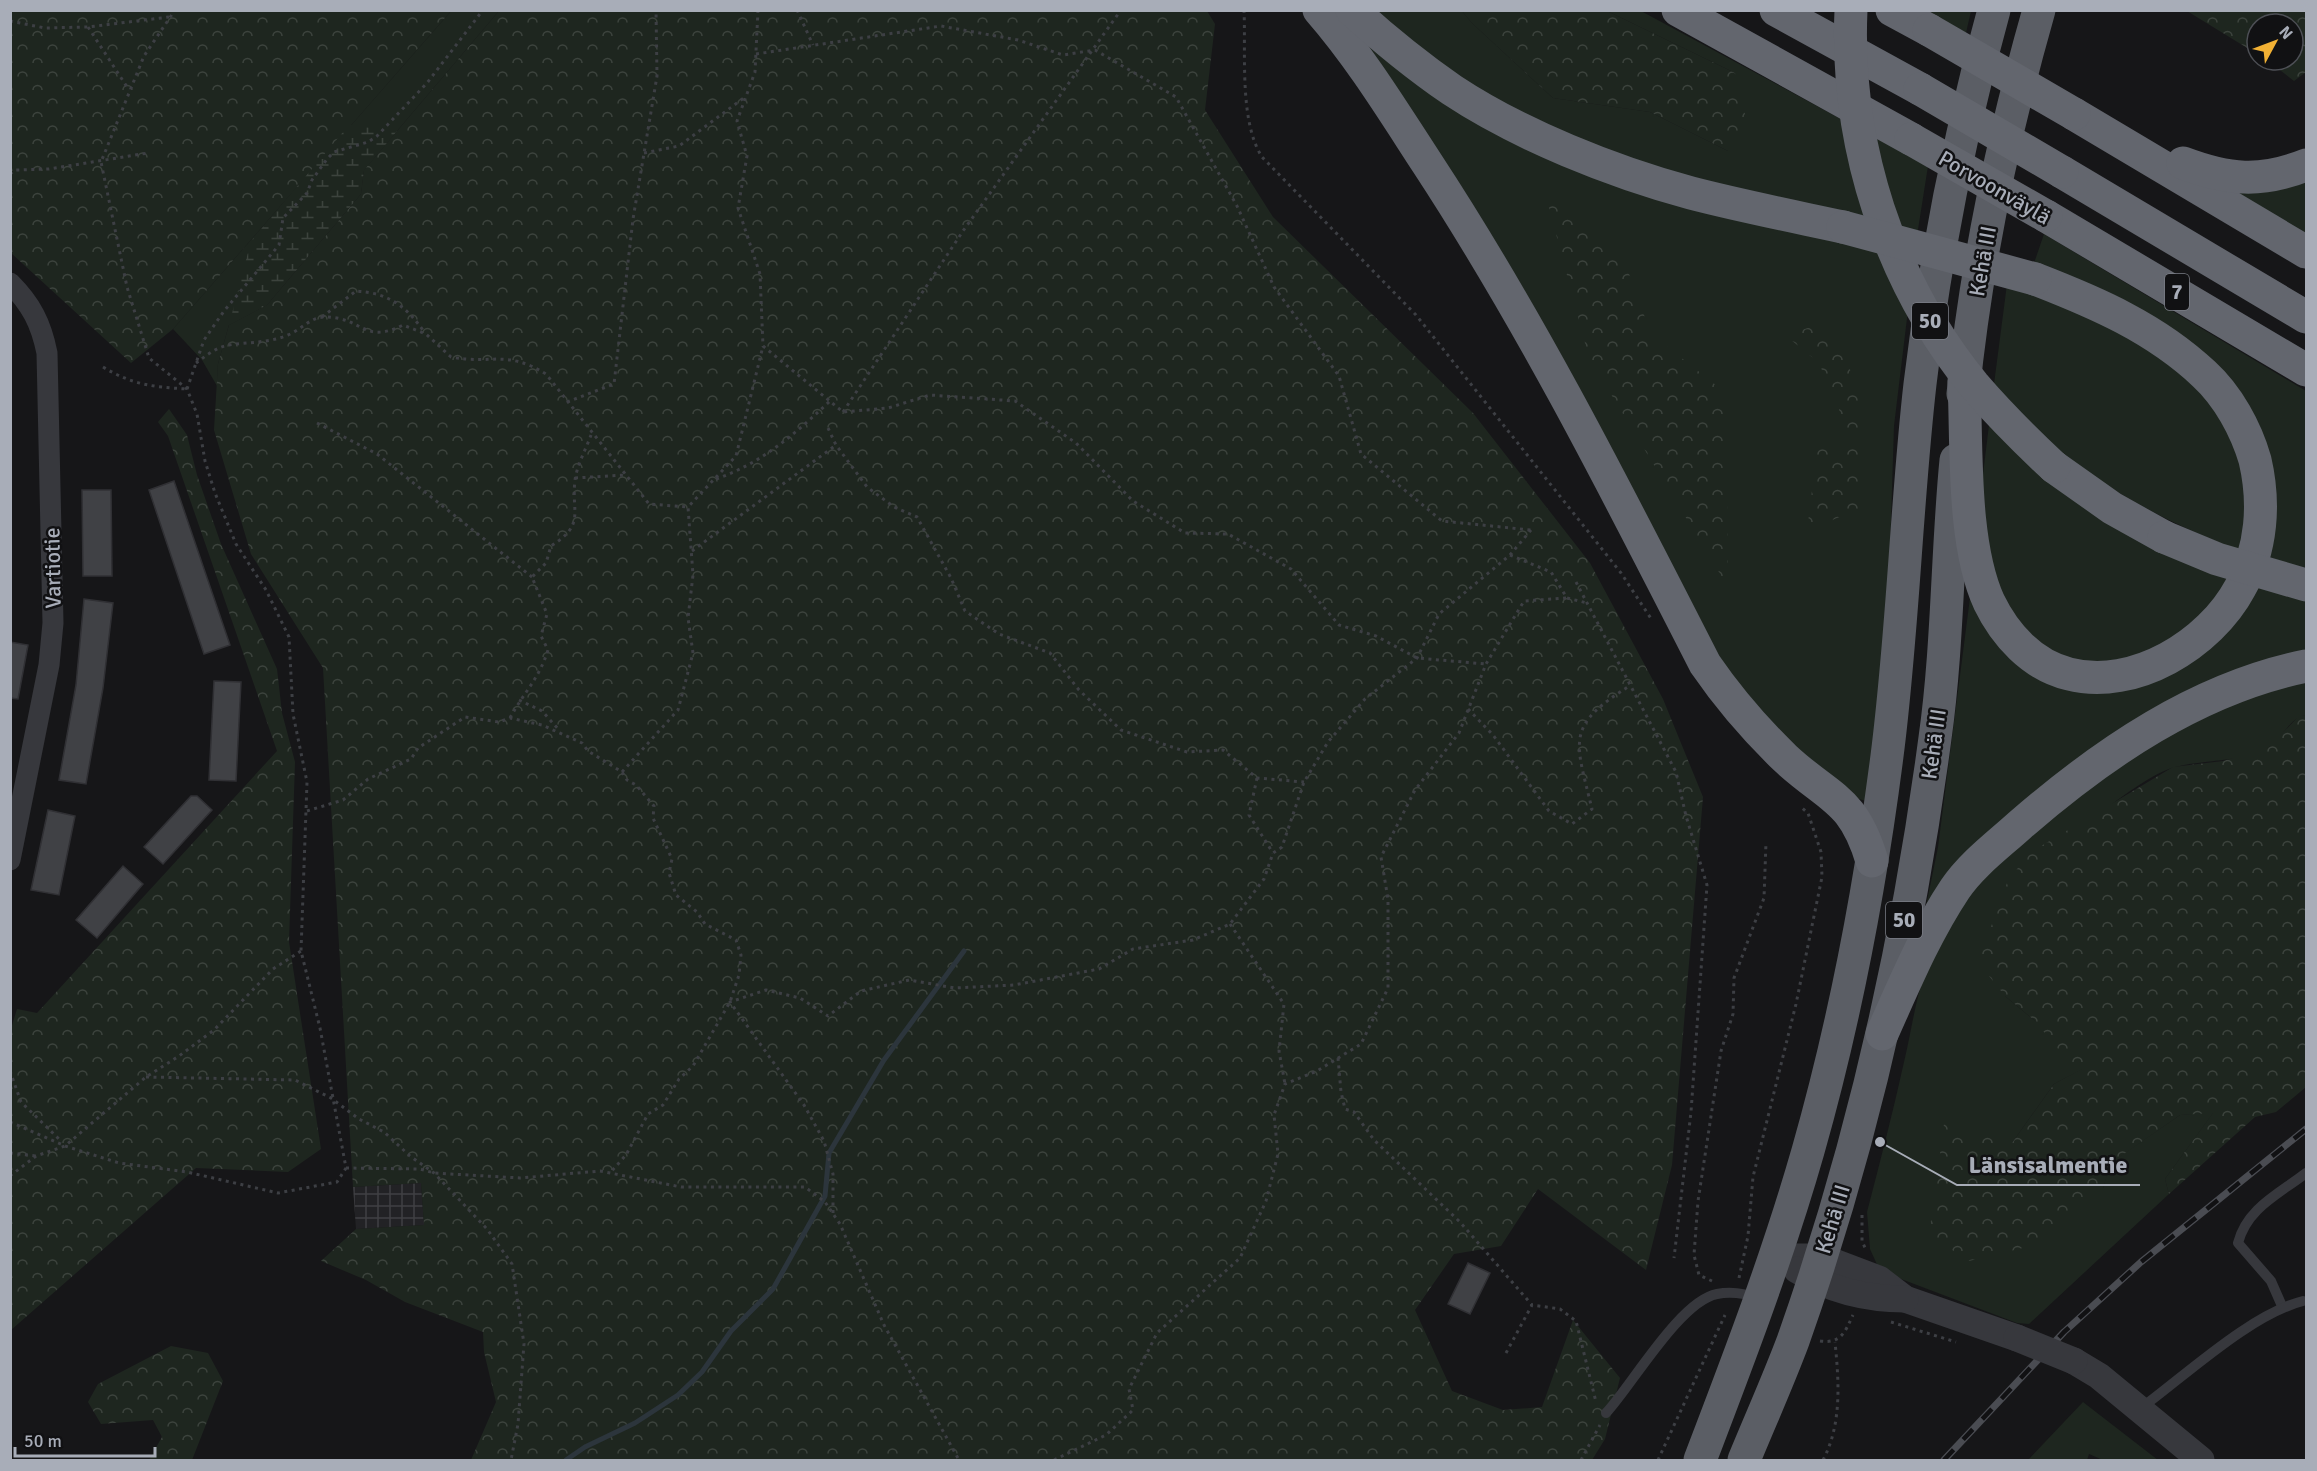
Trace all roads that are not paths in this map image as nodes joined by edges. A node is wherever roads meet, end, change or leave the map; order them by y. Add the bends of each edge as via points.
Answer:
1 (1319, 10) edge
2 (1352, 10) edge
3 (1678, 10) edge
4 (1776, 10) edge
5 (1851, 10) edge
6 (1892, 10) edge
7 (1994, 10) edge
8 (2040, 10) edge
9 (2060, 10) edge
10 (2074, 114) junction
11 (2010, 118) junction
12 (2307, 165) edge
13 (2307, 252) edge
14 (10, 283) edge
15 (2307, 317) edge
16 (2307, 370) edge
17 (1964, 381) junction
18 (2307, 585) edge
19 (2307, 666) edge
20 (10, 860) edge
21 (1872, 861) junction
22 (1882, 1034) junction
23 (2307, 1173) edge
24 (1775, 1257) junction
25 (1817, 1268) junction
26 (1749, 1295) junction
27 (1905, 1299) junction
28 (2303, 1301) dead end
29 (2282, 1306) junction
30 (2139, 1410) junction
31 (1604, 1418) road end
32 (1700, 1461) edge
33 (1744, 1461) edge
34 (2201, 1461) edge

1 - 21 highway via 1368,73 1494,269 1579,421 1705,664 1730,701 1758,731 1855,819
2 - 17 highway, bridge via 1416,65 1454,91 1592,160 1690,193 1843,227 2035,279 2139,324 2205,375 2230,406 2250,444 2260,483 2255,554 2240,588 2219,618 2160,663 2125,673 2098,677 2070,675 2023,650 2004,628 1978,571 1971,537
3 - 16 highway, Porvoonväylä / 7, bridge via 2046,216
4 - 15 highway, Porvoonväylä / 7, bridge via 1920,89
5 - 18 highway, bridge via 1851,86 1867,173 1908,279 1937,332 1974,384 2012,428 2054,467 2112,508 2217,560
6 - 10 highway, bridge
7 - 21 highway, Kehä III / 50 via 1950,195 1920,383 1901,637
8 - 11 highway, Kehä III / 50
9 - 11 highway via 2044,52
10 - 12 highway via 2165,157 2224,177 2261,178
10 - 13 highway
11 - 17 highway, Kehä III / 50 via 1974,300
14 - 20 street, Vartiotie via 38,318 48,362 53,623 49,665
17 - 22 highway, Kehä III / 50 via 1935,737
19 - 22 highway via 2272,673 2195,705 2103,759 2060,791 1984,857 1956,887 1913,964
21 - 24 highway, Kehä III / 50 via 1838,1033
22 - 25 highway, Kehä III / 50
23 - 29 lane via 2253,1212 2238,1243 2271,1281
24 - 25 street
24 - 26 highway, Kehä III / 50
25 - 27 street via 1866,1274
25 - 27 street via 1871,1299
25 - 33 highway, Kehä III / 50
26 - 31 lane via 1714,1294 1678,1321
26 - 32 highway, Kehä III / 50
27 - 30 street, bridge via 2074,1361 2099,1376
28 - 29 lane
29 - 30 lane
30 - 34 street

